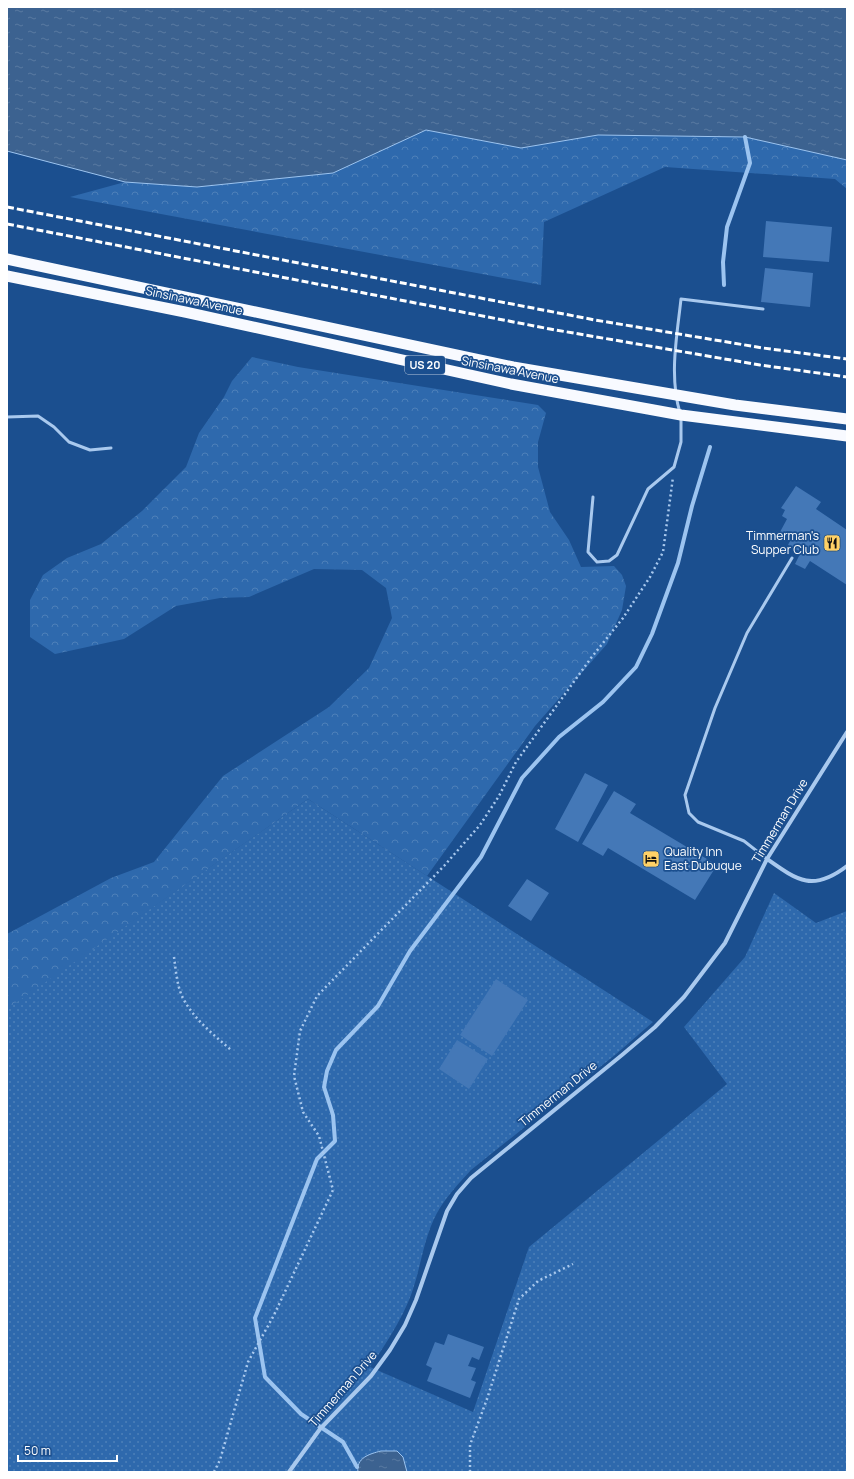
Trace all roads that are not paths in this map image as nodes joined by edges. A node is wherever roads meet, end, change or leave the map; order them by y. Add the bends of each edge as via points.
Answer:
1 (7, 259) edge
2 (7, 276) edge
3 (763, 309) dead end
4 (675, 396) junction
5 (681, 415) junction
6 (7, 417) edge
7 (847, 419) edge
8 (847, 436) edge
9 (110, 448) dead end
10 (593, 497) dead end
11 (792, 558) dead end
12 (847, 732) edge
13 (768, 859) junction
14 (847, 866) edge
15 (289, 1472) edge

1 - 4 highway, Sinsinawa Avenue / US 20 via 513,367
2 - 5 highway, Sinsinawa Avenue / US 20 via 510,384
3 - 4 lane via 681,299 676,347
4 - 5 lane
4 - 7 highway, Sinsinawa Avenue / US 20
5 - 8 highway, Sinsinawa Avenue / US 20
5 - 10 lane via 681,442 674,467 648,489 617,555 609,561 597,562 588,552
6 - 9 lane via 38,416 69,442 90,450
11 - 13 lane via 747,633 715,708 685,796 689,813 698,822 744,841
12 - 13 street, Timmerman Drive
13 - 14 street via 792,876 808,881 832,877
13 - 15 street, Timmerman Drive via 725,943 684,997 655,1027 471,1178 457,1194 445,1217 416,1300 390,1350 371,1376 320,1428

